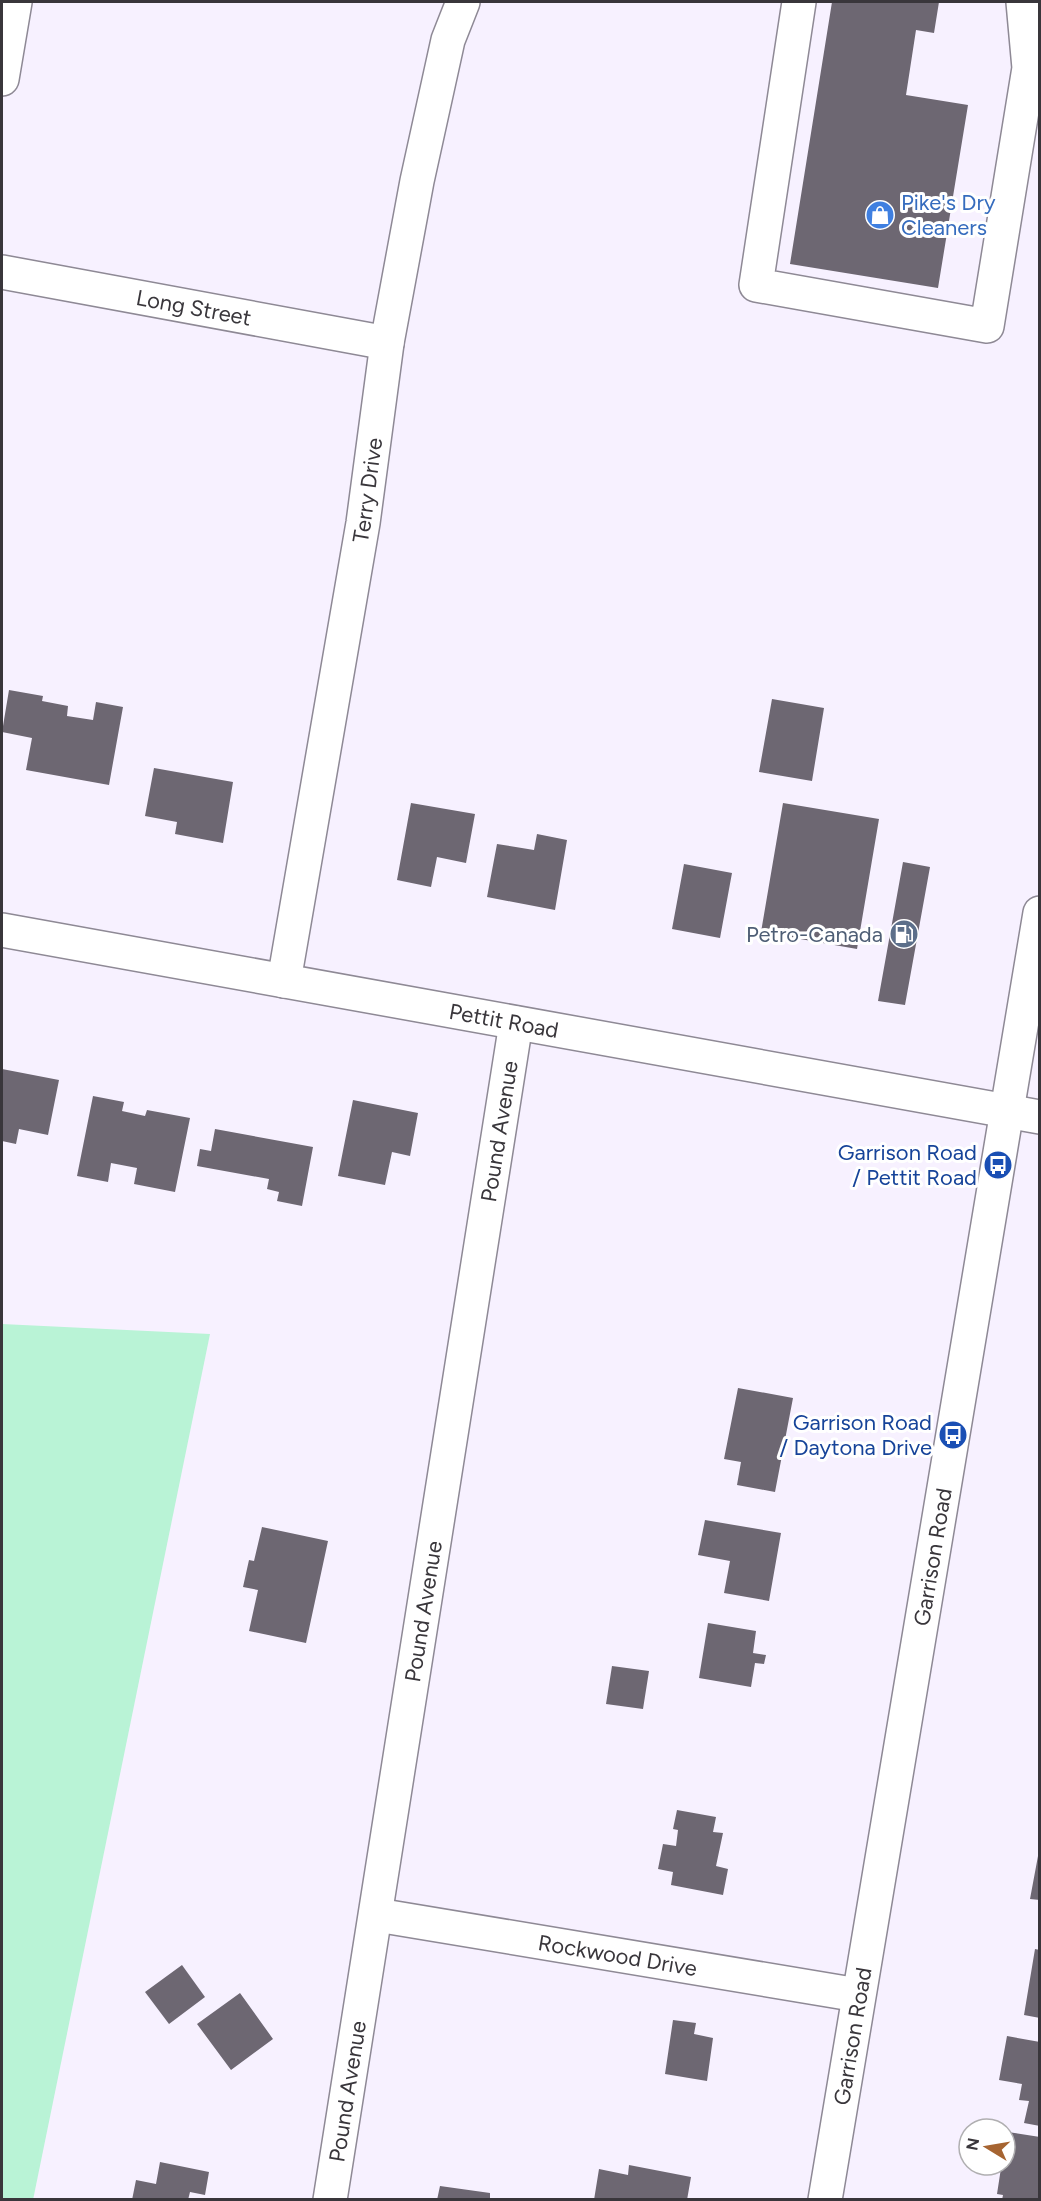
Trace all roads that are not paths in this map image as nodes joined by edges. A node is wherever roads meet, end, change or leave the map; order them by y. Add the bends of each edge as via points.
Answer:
1 (15, 2) edge
2 (463, 2) edge
3 (799, 2) edge
4 (1028, 7) edge
5 (2, 79) edge
6 (2, 272) edge
7 (387, 343) junction
8 (1040, 913) edge
9 (2, 930) edge
10 (284, 981) junction
11 (516, 1023) junction
12 (1007, 1111) junction
13 (1040, 1117) edge
14 (377, 1915) junction
15 (858, 1995) junction
16 (330, 2199) edge
17 (825, 2199) edge

1 - 5 street
2 - 7 street, Terry Drive via 448,40 419,170
3 - 4 street via 756,285 987,326 1029,68
6 - 7 street, Long Street
7 - 10 street, Terry Drive via 363,523
8 - 12 street, Garrison Road
9 - 10 street, Pettit Road
10 - 11 street, Pettit Road
11 - 12 street, Pettit Road
11 - 14 street, Pound Avenue
12 - 13 street, Pettit Road
12 - 15 street, Garrison Road
14 - 15 street, Rockwood Drive
14 - 16 street, Pound Avenue
15 - 17 street, Garrison Road

